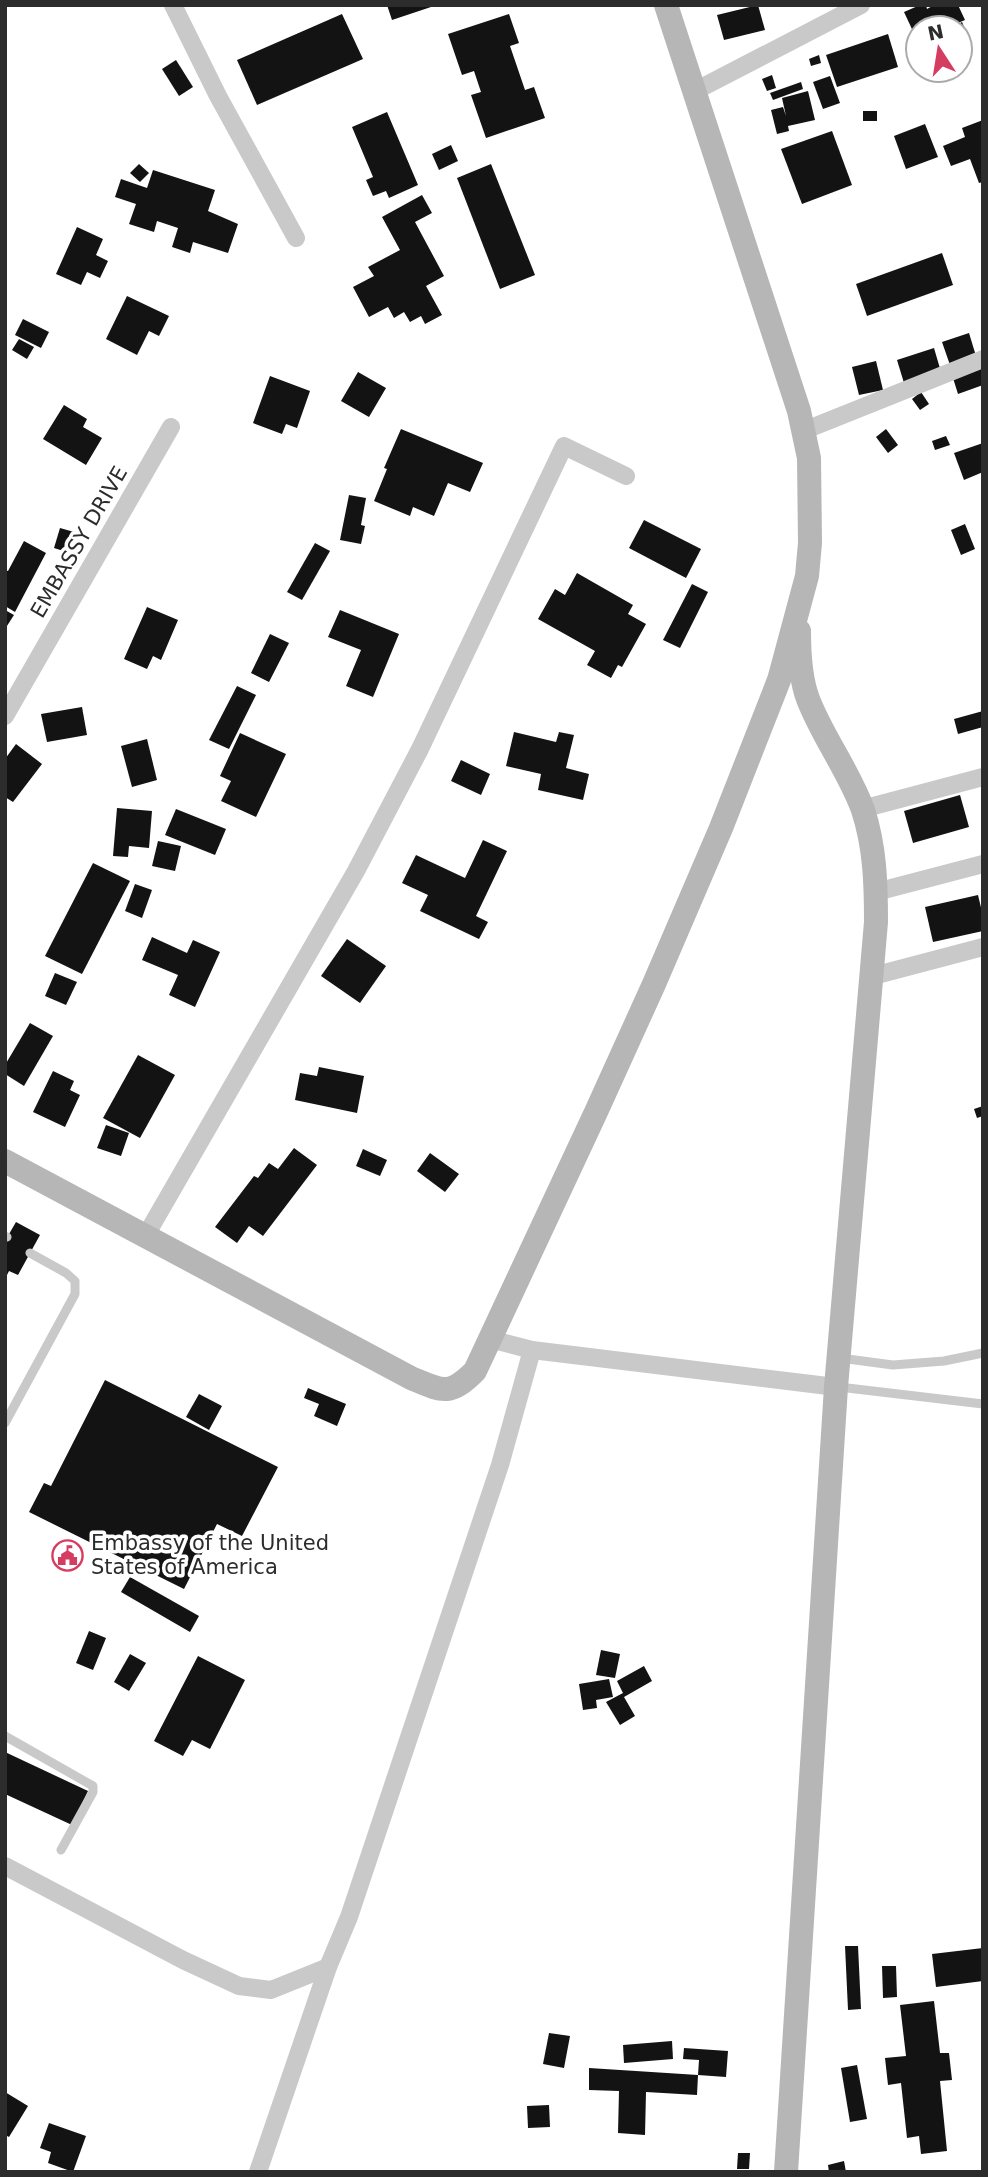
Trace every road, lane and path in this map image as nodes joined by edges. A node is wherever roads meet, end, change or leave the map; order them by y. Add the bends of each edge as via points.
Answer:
1 (173, 5) edge
2 (666, 5) edge
3 (860, 5) edge
4 (695, 91) junction
5 (296, 238) dead end
6 (983, 359) edge
7 (171, 427) dead end
8 (803, 431) junction
9 (626, 476) dead end
10 (799, 609) junction
11 (814, 712) junction
12 (765, 714) junction
13 (5, 716) edge
14 (983, 777) edge
15 (862, 808) junction
16 (983, 864) edge
17 (876, 892) junction
18 (983, 947) edge
19 (873, 976) junction
20 (5, 1161) edge
21 (145, 1237) junction
22 (30, 1253) dead end
23 (490, 1339) junction
24 (533, 1350) junction
25 (983, 1353) edge
26 (838, 1358) junction
27 (836, 1387) junction
28 (983, 1404) edge
29 (5, 1423) edge
30 (5, 1736) edge
31 (61, 1850) dead end
32 (5, 1866) edge
33 (328, 1967) junction
34 (258, 2172) edge
35 (786, 2172) edge

1 - 5 street
2 - 4 street
3 - 4 street
4 - 8 street via 787,369
6 - 8 street
7 - 13 street, EMBASSY DRIVE
8 - 10 street via 809,458 810,529
9 - 21 street via 564,446 363,859
10 - 11 street via 799,655
10 - 12 street
11 - 12 street via 791,708
11 - 15 street via 845,766
12 - 23 street via 654,984
14 - 15 street
15 - 17 street via 872,841
16 - 17 street
17 - 19 street
18 - 19 street
19 - 26 street
20 - 21 street
21 - 23 street via 435,1388 450,1390 463,1384 475,1371
22 - 29 lane via 75,1281 75,1294
23 - 24 street
24 - 27 street
24 - 33 street via 496,1478 349,1917
25 - 26 lane via 893,1365
26 - 27 street
27 - 28 lane
27 - 35 street
30 - 31 lane via 93,1786
32 - 33 street via 239,1986 271,1990
33 - 34 street

